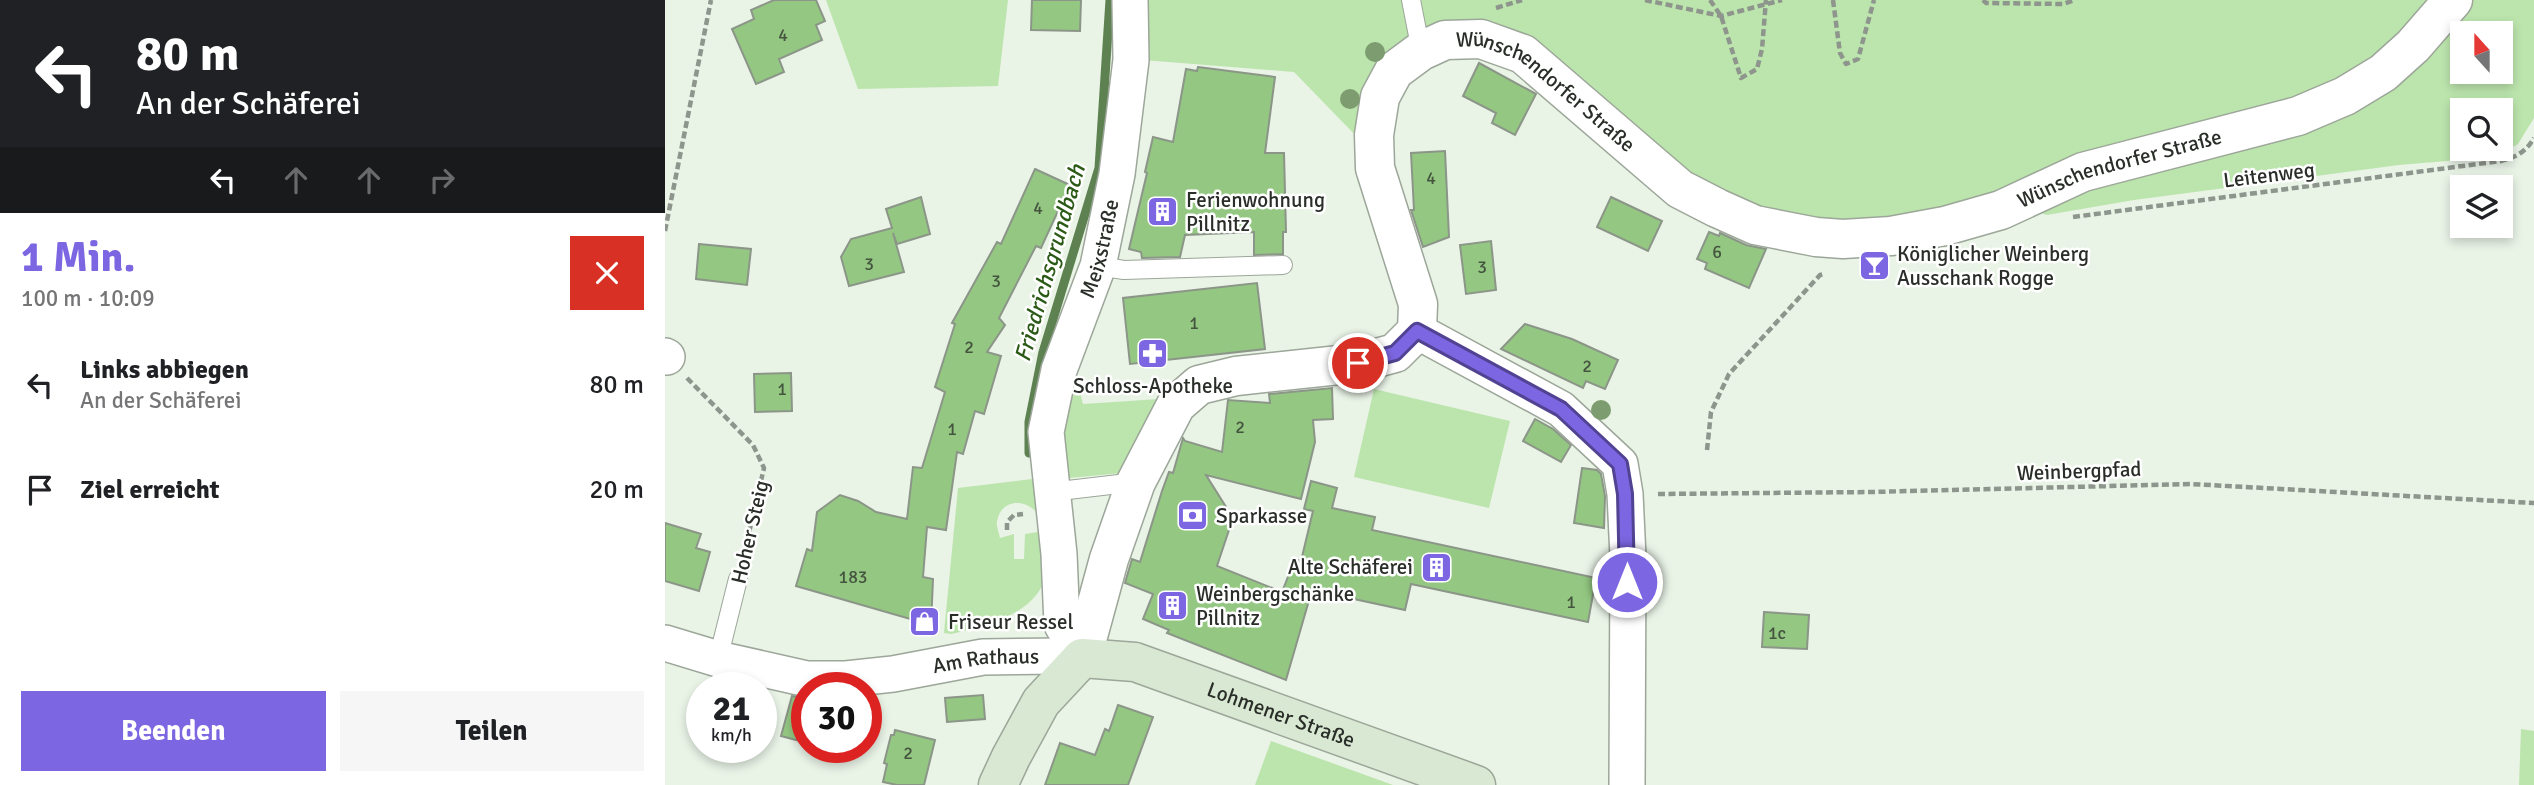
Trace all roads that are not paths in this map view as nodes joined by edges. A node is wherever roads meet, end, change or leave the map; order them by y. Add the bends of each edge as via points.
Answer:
1 (1130, 0) edge
2 (1411, 0) edge
3 (2453, 0) edge
4 (1421, 51) junction
5 (1283, 265) dead end
6 (1098, 266) junction
7 (1417, 331) junction
8 (1136, 482) junction
9 (1051, 492) junction
10 (738, 579) road end
11 (665, 643) edge
12 (1082, 658) junction
13 (718, 659) junction
14 (999, 785) edge
15 (1476, 785) edge
16 (1627, 785) edge

1 - 6 street, Meixstraße via 1131,60 1117,174
2 - 4 lane
3 - 4 street, Wünschendorfer Straße via 2383,73 2345,96 2280,122 2083,172 2000,210 1891,236 1830,238 1755,225 1681,189 1523,54 1481,39 1445,40
4 - 7 street, Wünschendorfer Straße via 1394,71 1380,97 1374,135 1375,168 1418,304
5 - 6 lane via 1124,271
6 - 9 street, Meixstraße via 1059,370 1046,432
7 - 8 street via 1395,353 1358,363 1236,376 1199,385 1176,405
7 - 16 street via 1561,409 1620,464 1625,494
8 - 9 lane
8 - 12 street
9 - 12 street, Am Rathaus via 1062,625
10 - 13 lane, Hoher Steig
11 - 13 street, Am Rathaus
12 - 13 street, Am Rathaus via 983,657 846,679 807,679
12 - 14 main road via 1041,702
12 - 15 main road, Lohmener Straße via 1135,662

